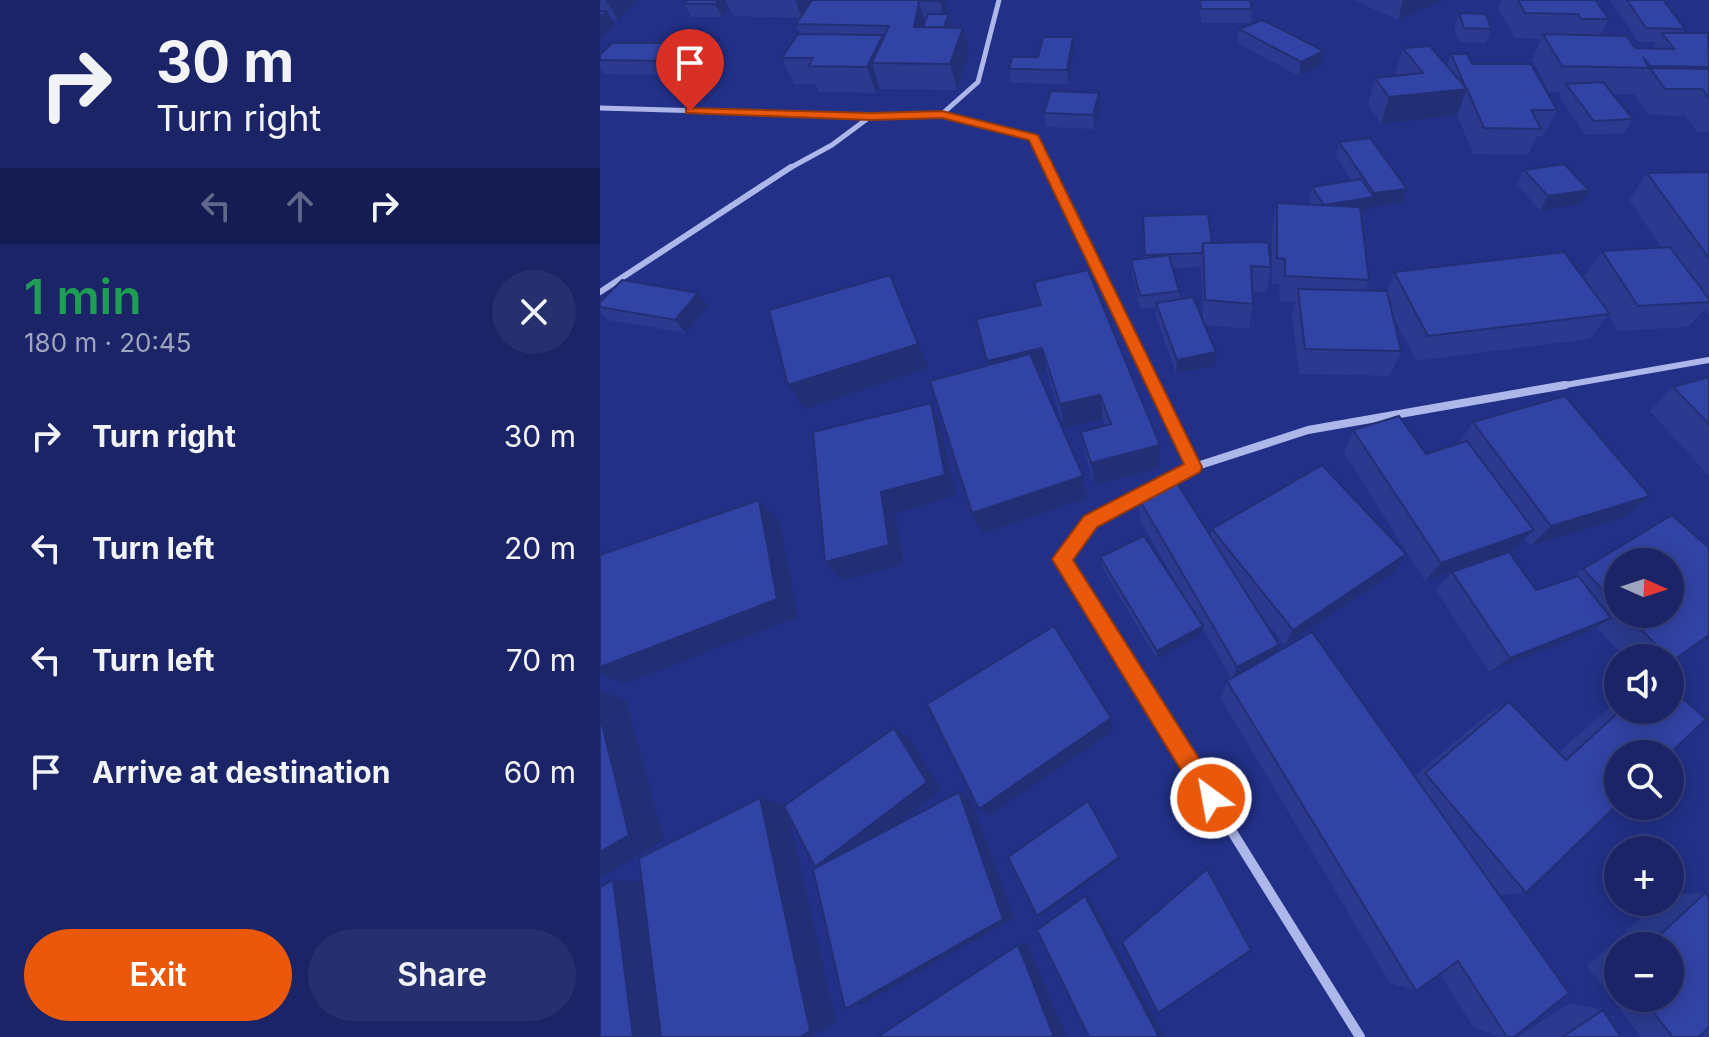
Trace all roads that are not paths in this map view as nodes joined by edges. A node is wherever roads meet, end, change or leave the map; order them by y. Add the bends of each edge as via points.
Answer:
1 (999, 0) edge
2 (600, 108) edge
3 (942, 114) junction
4 (871, 116) junction
5 (600, 292) edge
6 (1709, 360) edge
7 (1194, 467) junction
8 (1360, 1037) edge

1 - 3 street via 978,82
2 - 4 street
3 - 4 street
3 - 7 street via 1034,138
4 - 5 street
6 - 7 street via 1308,430
7 - 8 street via 1090,522 1062,559

